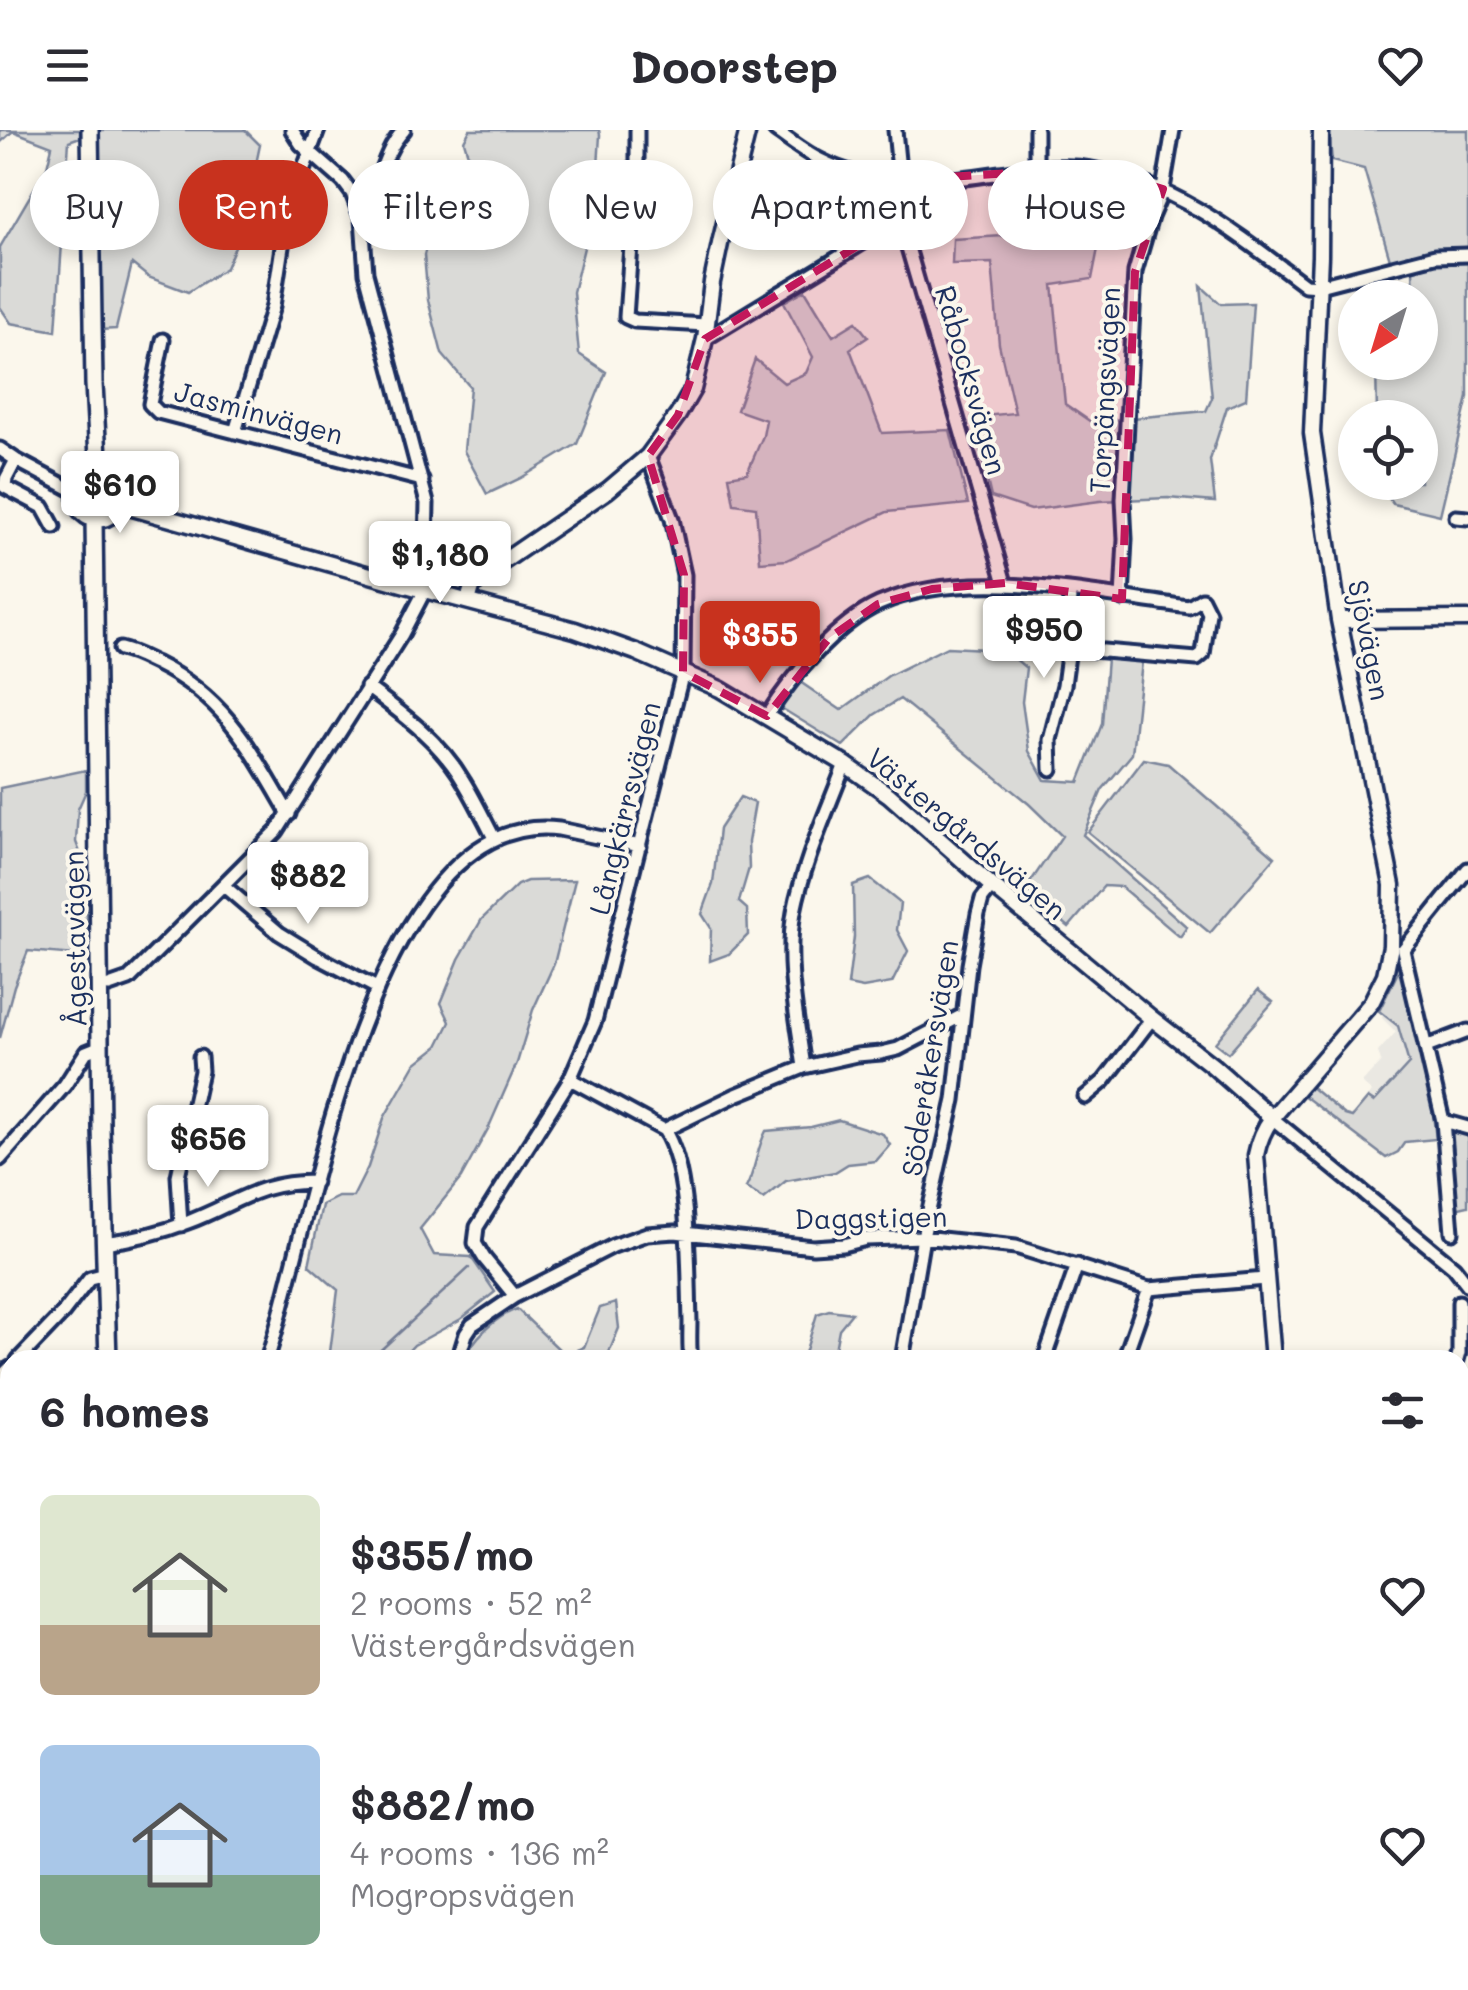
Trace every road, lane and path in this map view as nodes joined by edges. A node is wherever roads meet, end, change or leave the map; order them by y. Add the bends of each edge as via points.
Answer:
1 (90, 130) edge
2 (292, 130) edge
3 (318, 130) edge
4 (404, 130) edge
5 (636, 130) edge
6 (748, 130) edge
7 (776, 130) edge
8 (896, 130) edge
9 (1036, 130) edge
10 (1174, 130) edge
11 (1321, 130) edge
12 (311, 153) junction
13 (387, 160) edge
14 (820, 160) edge
15 (898, 160) edge
16 (1036, 160) edge
17 (348, 188) edge
18 (1162, 189) joint
19 (364, 250) edge
20 (848, 250) edge
21 (909, 250) edge
22 (1141, 250) edge
23 (1468, 255) edge
24 (1319, 286) junction
25 (705, 332) junction
26 (163, 340) dead end
27 (235, 432) junction
28 (0, 450) edge
29 (648, 456) junction
30 (16, 460) junction
31 (99, 476) junction
32 (422, 480) junction
33 (78, 492) junction
34 (118, 504) junction
35 (94, 518) junction
36 (54, 527) dead end
37 (1005, 583) junction
38 (425, 590) junction
39 (1070, 592) junction
40 (1122, 598) junction
41 (468, 601) junction
42 (1468, 619) edge
43 (1339, 620) junction
44 (1069, 648) junction
45 (120, 649) dead end
46 (683, 672) junction
47 (367, 687) junction
48 (767, 716) junction
49 (845, 764) junction
50 (1051, 768) dead end
51 (289, 814) junction
52 (494, 838) junction
53 (640, 846) junction
54 (1468, 869) edge
55 (224, 886) junction
56 (992, 886) junction
57 (109, 986) dead end
58 (377, 988) junction
59 (964, 1016) junction
60 (1150, 1017) junction
61 (1468, 1031) edge
62 (100, 1046) junction
63 (1426, 1047) junction
64 (200, 1056) dead end
65 (804, 1068) junction
66 (570, 1080) junction
67 (1085, 1096) dead end
68 (1272, 1118) junction
69 (1443, 1121) junction
70 (1468, 1128) edge
71 (664, 1130) junction
72 (0, 1159) edge
73 (315, 1182) junction
74 (182, 1225) junction
75 (1452, 1232) dead end
76 (688, 1234) junction
77 (922, 1237) junction
78 (104, 1243) junction
79 (1076, 1265) junction
80 (106, 1274) junction
81 (1265, 1279) junction
82 (1468, 1284) edge
83 (1149, 1289) junction
84 (515, 1296) junction
85 (1459, 1302) dead end
86 (28, 1350) edge
87 (108, 1350) edge
88 (270, 1350) edge
89 (461, 1350) edge
90 (691, 1350) edge
91 (904, 1350) edge
92 (1047, 1350) edge
93 (1128, 1350) edge
94 (1272, 1350) edge
95 (1459, 1350) edge

1 - 31 main road
2 - 12 street
3 - 12 street
4 - 13 street
5 - 25 street via 626,317
6 - 25 street
7 - 14 street
8 - 15 street, Råbocksvägen
9 - 16 street
10 - 18 street, Torpängsvägen
11 - 24 street, Sjövägen
12 - 17 street
12 - 27 street via 287,214 272,306
18 - 24 street via 1202,210 1305,286
19 - 32 street
20 - 25 street
21 - 37 street, Råbocksvägen
22 - 40 street, Torpängsvägen via 1135,272
23 - 24 street via 1435,256
24 - 43 street, Sjövägen via 1312,433
25 - 29 street via 693,388
26 - 27 street, Jasminvägen via 153,408
27 - 32 street, Jasminvägen
28 - 30 street
29 - 41 street via 484,574
29 - 46 street, Långkärrsvägen via 684,575
30 - 33 street
30 - 36 street via 5,487 43,507
31 - 33 main road via 85,480
31 - 34 main road via 112,482
32 - 38 street via 428,503
33 - 35 main road via 80,508
34 - 35 main road via 107,517
34 - 38 street, Västergårdsvägen
35 - 62 main road, Ågestavägen
37 - 39 street
37 - 48 street via 932,588 878,604 829,638
38 - 41 street, Västergårdsvägen
38 - 47 street
39 - 40 street
39 - 44 street
40 - 44 street via 1188,607 1202,599 1209,613 1203,654
41 - 46 street, Västergårdsvägen via 574,630
42 - 43 street
43 - 68 street, Sjövägen via 1392,886 1391,946 1371,1003
44 - 50 street via 1050,740
45 - 51 street via 173,672 228,716
46 - 48 street, Västergårdsvägen
46 - 53 street, Långkärrsvägen
47 - 51 street
47 - 52 street via 431,739 463,778
48 - 49 street, Västergårdsvägen
49 - 56 street, Västergårdsvägen
49 - 65 street via 794,914 792,981
51 - 55 street
52 - 53 street via 548,828
52 - 58 street via 432,892
53 - 66 street, Långkärrsvägen via 600,1004
54 - 63 street via 1403,950
55 - 57 street via 129,979
55 - 58 street via 279,933
56 - 59 street, Söderåkersvägen via 978,914
56 - 60 street, Västergårdsvägen
58 - 73 street
59 - 65 street via 898,1049
59 - 77 street, Söderåkersvägen via 954,1100
60 - 67 street
60 - 68 street, Västergårdsvägen
61 - 63 street
62 - 72 street via 86,1052
62 - 78 main road, Ågestavägen
63 - 69 street
64 - 74 street via 178,1176
65 - 71 street
66 - 71 street
66 - 84 street, Långkärrsvägen via 478,1227 475,1243
68 - 81 street via 1256,1155
68 - 82 street, Västergårdsvägen
69 - 70 street
69 - 75 street
71 - 76 street
73 - 74 street via 258,1190
73 - 88 street
74 - 78 street
76 - 77 street, Daggstigen via 813,1246
76 - 84 street, Daggstigen via 647,1234 613,1246
76 - 90 street
77 - 79 street, Daggstigen via 1024,1248
77 - 91 street, Söderåkersvägen
78 - 80 main road, Ågestavägen
79 - 83 street, Daggstigen
79 - 92 street
80 - 86 street via 90,1278
80 - 87 main road, Ågestavägen
81 - 83 street, Daggstigen
81 - 94 street
83 - 93 street
84 - 89 street, Daggstigen via 472,1325
85 - 95 street

